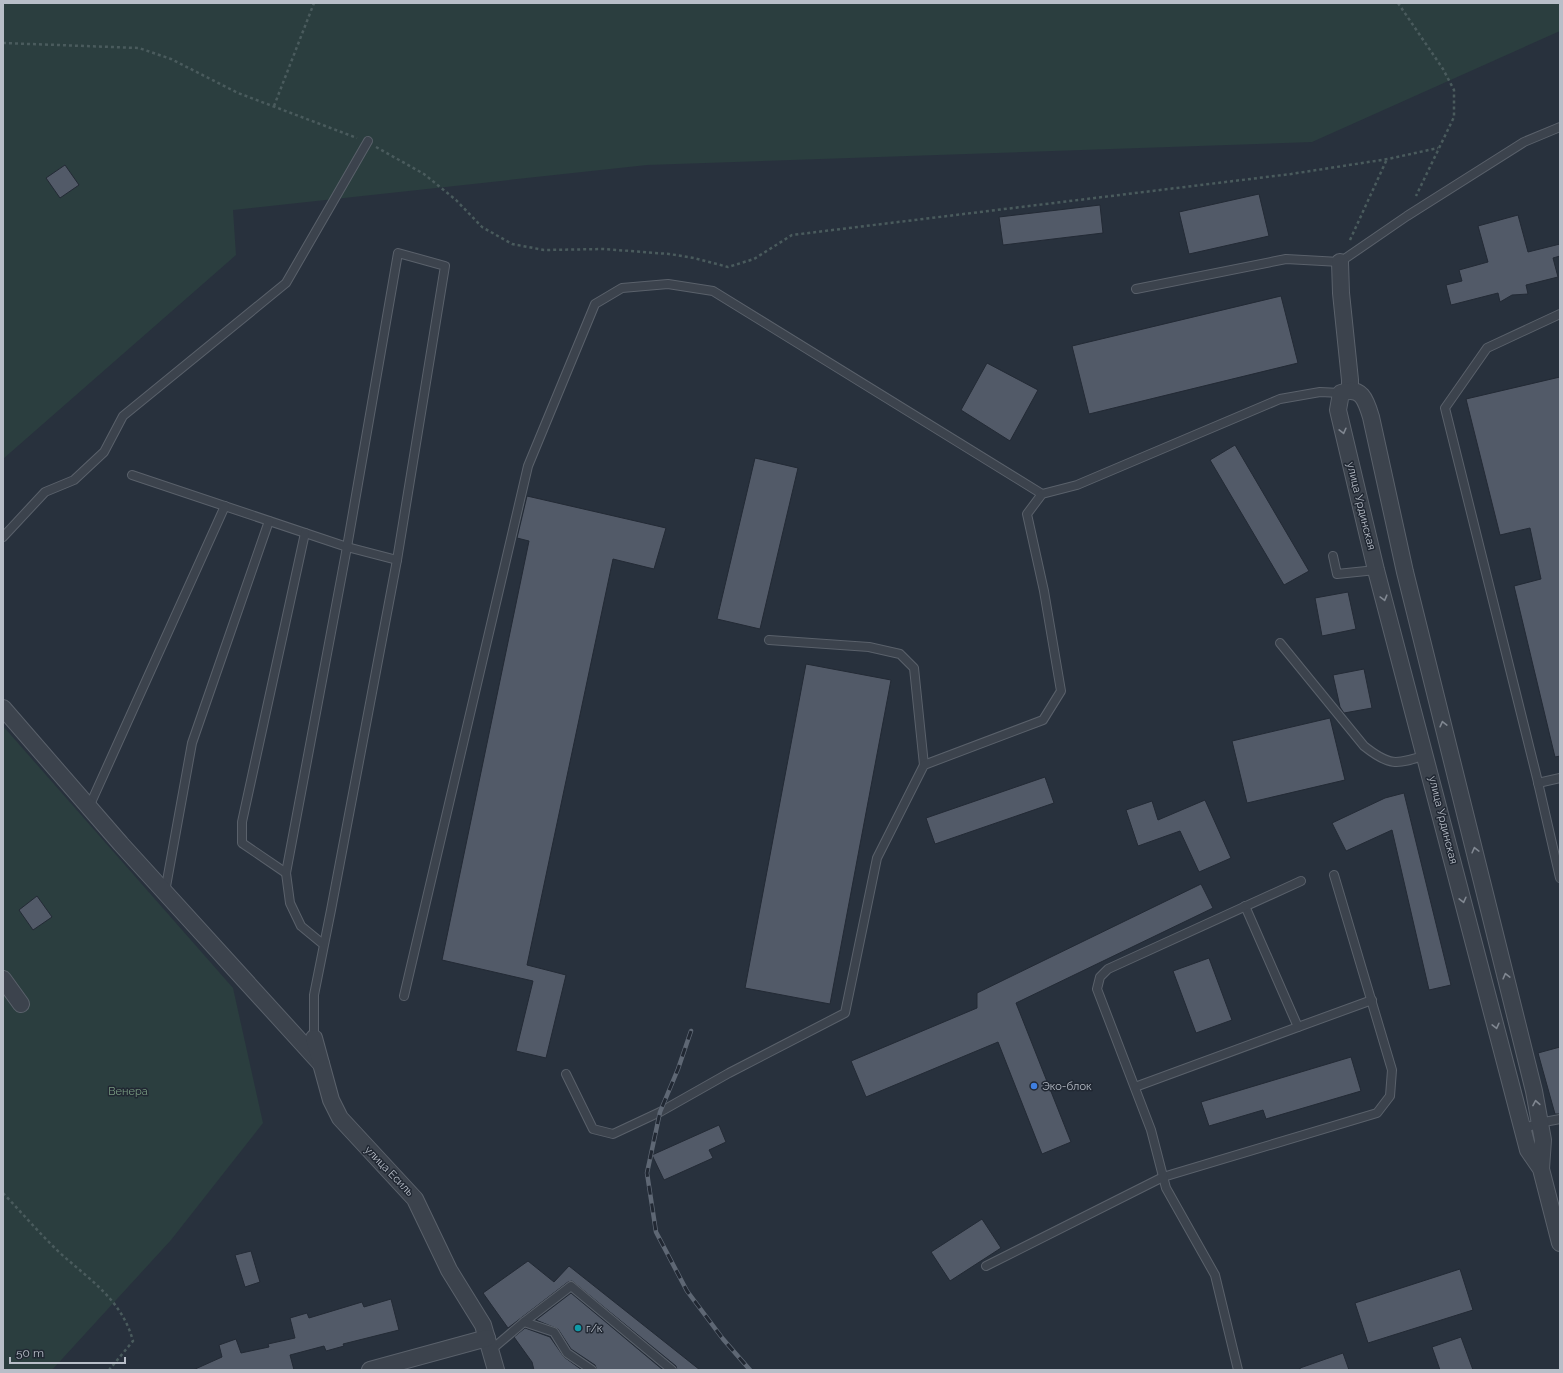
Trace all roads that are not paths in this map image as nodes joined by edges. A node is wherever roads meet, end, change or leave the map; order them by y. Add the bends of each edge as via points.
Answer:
1 (1560, 127) edge
2 (368, 141) road end
3 (1340, 262) junction
4 (1136, 289) dead end
5 (1560, 314) edge
6 (1345, 391) junction
7 (132, 475) dead end
8 (1042, 494) junction
9 (225, 506) junction
10 (268, 521) junction
11 (305, 533) junction
12 (3, 537) edge
13 (347, 547) junction
14 (1333, 556) dead end
15 (397, 560) junction
16 (1376, 570) junction
17 (769, 640) dead end
18 (1280, 643) dead end
19 (3, 708) edge
20 (1426, 756) junction
21 (924, 765) junction
22 (1560, 778) edge
23 (1538, 783) junction
24 (89, 807) junction
25 (286, 873) junction
26 (1334, 875) dead end
27 (1560, 878) edge
28 (1301, 881) dead end
29 (165, 892) junction
30 (1245, 906) junction
31 (324, 945) junction
32 (3, 979) edge
33 (404, 996) dead end
34 (1372, 1000) junction
35 (21, 1004) dead end
36 (1298, 1027) junction
37 (314, 1038) joint
38 (321, 1064) junction
39 (566, 1074) dead end
40 (1134, 1087) junction
41 (1560, 1119) edge
42 (1539, 1123) junction
43 (1523, 1129) junction
44 (1541, 1169) junction
45 (1163, 1176) junction
46 (1560, 1243) edge
47 (986, 1266) dead end
48 (524, 1322) junction
49 (489, 1344) junction
50 (370, 1370) edge
51 (496, 1370) edge
52 (592, 1370) edge
53 (672, 1370) edge
54 (1238, 1370) edge

1 - 3 lane via 1524,142 1406,216
2 - 12 lane via 286,283 123,416 104,452 74,480 45,492
3 - 4 lane via 1286,259
3 - 6 street, улица Урдинская via 1350,380
5 - 23 lane via 1487,348 1445,408
6 - 8 lane via 1320,392 1280,399 1077,485
6 -> 16 street, улица Урдинская via 1338,410
42 -> 6 street via 1532,1084 1405,572 1371,417 1364,398 1357,391
7 - 9 lane
8 - 21 lane via 1027,514 1044,591 1061,691 1043,720
8 - 33 lane via 712,291 668,284 622,288 596,304 528,466
9 - 10 lane
9 - 24 lane
10 - 11 lane
10 - 29 lane via 192,743
11 - 13 lane
11 - 25 lane via 242,822 242,843
13 - 15 lane
13 - 15 lane via 398,253 445,266
13 - 25 lane
14 - 16 lane via 1337,574
15 - 31 lane
16 -> 20 street, улица Урдинская
17 - 21 lane via 869,647 900,654 914,668
18 - 20 lane via 1364,746 1381,759 1402,763
19 - 24 street
20 -> 43 street, улица Урдинская
21 - 39 lane via 877,858 845,1013 729,1072 660,1112 613,1134 593,1129
22 - 23 lane
23 - 27 lane
24 - 29 street
25 - 31 lane via 290,904 301,926
26 - 34 lane
28 - 30 lane
29 - 38 street
30 - 36 lane
30 - 40 lane via 1108,969 1100,977 1098,989
31 - 37 lane via 314,995
32 - 35 street
34 - 36 lane
34 - 45 lane via 1392,1070 1390,1096 1377,1113
36 - 40 lane
37 - 38 street, улица Есиль
38 - 49 street, улица Есиль via 331,1100 340,1118 415,1199 449,1270 483,1325
40 - 45 lane via 1151,1130
41 - 42 lane
42 - 43 lane
42 - 44 street via 1543,1140
43 - 44 street, улица Урдинская via 1528,1150
44 - 46 street, улица Урдинская
45 - 47 lane
45 - 54 lane via 1166,1188 1215,1275
48 - 49 lane
48 - 52 lane via 554,1332 567,1353
48 - 53 lane via 571,1286
49 - 50 street
49 - 51 street, улица Есиль

